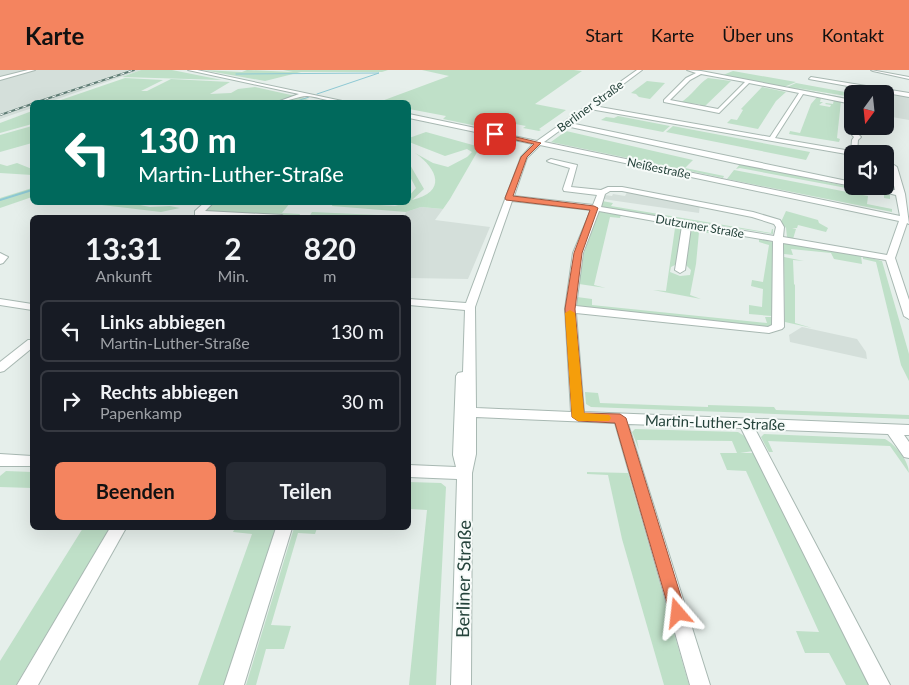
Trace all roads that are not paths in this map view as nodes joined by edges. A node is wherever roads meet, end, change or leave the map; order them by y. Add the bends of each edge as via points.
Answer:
1 (33, 70) edge
2 (190, 70) edge
3 (640, 70) edge
4 (689, 70) edge
5 (873, 70) edge
6 (701, 72) junction
7 (811, 78) dead end
8 (909, 78) edge
9 (0, 79) edge
10 (851, 81) dead end
11 (748, 82) junction
12 (844, 84) junction
13 (802, 92) junction
14 (305, 94) junction
15 (909, 95) edge
16 (286, 100) edge
17 (334, 100) edge
18 (844, 100) edge
19 (590, 107) junction
20 (411, 116) edge
21 (564, 124) junction
22 (772, 138) junction
23 (538, 143) junction
24 (844, 151) edge
25 (551, 161) dead end
26 (894, 177) edge
27 (844, 182) edge
28 (602, 193) junction
29 (894, 193) edge
30 (901, 194) junction
31 (508, 198) junction
32 (207, 205) edge
33 (594, 208) junction
34 (232, 215) edge
35 (906, 221) edge
36 (687, 224) junction
37 (778, 239) junction
38 (0, 256) edge
39 (890, 258) junction
40 (0, 261) edge
41 (680, 270) dead end
42 (0, 302) edge
43 (411, 302) edge
44 (30, 307) edge
45 (470, 307) junction
46 (570, 309) junction
47 (909, 316) edge
48 (30, 345) edge
49 (0, 368) edge
50 (465, 412) junction
51 (578, 417) junction
52 (620, 418) junction
53 (746, 424) junction
54 (892, 429) junction
55 (909, 430) edge
56 (909, 453) edge
57 (30, 461) edge
58 (2, 462) edge
59 (411, 471) edge
60 (465, 473) junction
61 (117, 530) edge
62 (283, 530) edge
63 (27, 685) edge
64 (234, 685) edge
65 (461, 685) edge
66 (700, 685) edge
67 (880, 685) edge

1 - 9 street
2 - 14 street
3 - 19 street, Berliner Straße
4 - 6 street
5 - 8 street
6 - 11 street
6 - 11 street via 688,79 666,101 719,110
7 - 12 street
10 - 12 street
11 - 13 street
12 - 15 street
13 - 18 street
13 - 22 street
14 - 16 street
14 - 17 street
19 - 21 street, Berliner Straße
19 - 22 street
20 - 23 street, Neißestraße
21 - 23 street, Berliner Straße
21 - 27 street
22 - 24 street
23 - 31 street, Berliner Straße via 524,157
23 - 35 street, Neißestraße
25 - 28 street via 574,167 566,189
26 - 30 street
28 - 33 street
28 - 37 street via 608,189 622,189 770,220 780,227
29 - 30 street
30 - 35 street
31 - 33 street, Dutzumer Straße
31 - 45 street, Berliner Straße
32 - 34 street via 198,213
33 - 36 street, Dutzumer Straße
33 - 46 street via 578,253
35 - 39 street
36 - 37 street, Dutzumer Straße
36 - 41 street
37 - 39 street, Dutzumer Straße
37 - 46 street via 778,327 769,330
38 - 40 street via 3,257
39 - 47 street
42 - 44 street
43 - 45 street
45 - 50 street, Berliner Straße via 463,318
46 - 51 street
48 - 49 street
50 - 51 street, Martin-Luther-Straße
50 - 60 street, Berliner Straße via 460,455
51 - 52 street, Martin-Luther-Straße
52 - 53 street, Martin-Luther-Straße
52 - 66 street
53 - 54 street, Martin-Luther-Straße
53 - 67 street
54 - 55 street, Martin-Luther-Straße
54 - 56 street
57 - 58 street
59 - 60 street
60 - 65 street, Berliner Straße
61 - 63 street
62 - 64 street

